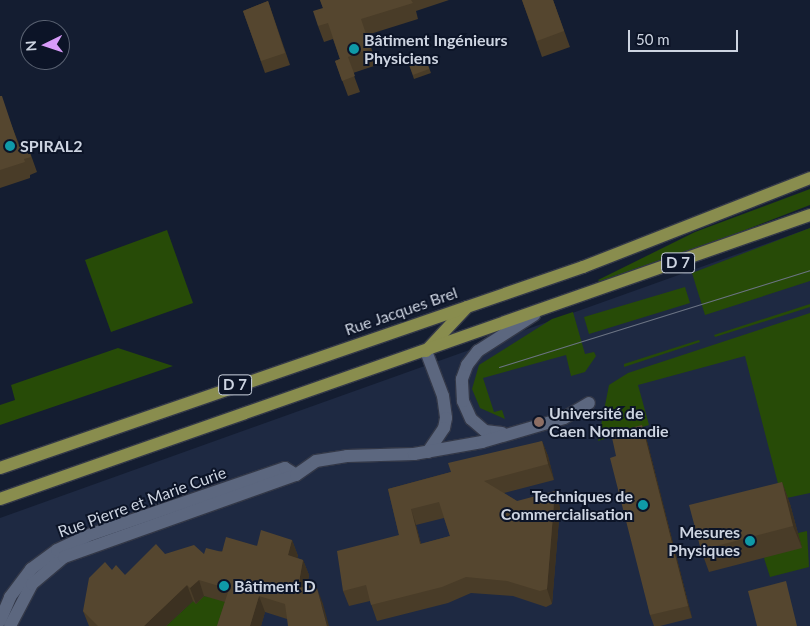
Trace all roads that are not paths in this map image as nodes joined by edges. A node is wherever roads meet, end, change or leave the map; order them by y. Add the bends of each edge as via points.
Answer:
1 (810, 178) edge
2 (810, 215) edge
3 (470, 304) junction
4 (538, 312) junction
5 (426, 351) junction
6 (590, 403) dead end
7 (506, 433) junction
8 (428, 452) junction
9 (0, 468) edge
10 (296, 475) junction
11 (0, 499) edge
12 (0, 621) edge
13 (10, 626) edge

1 - 3 main road, Rue Jacques Brel / D 7 via 583,267
2 - 4 main road, D 7
3 - 5 main road
3 - 9 main road, Rue Jacques Brel / D 7
4 - 5 main road, D 7
4 - 7 street via 478,351 467,364 462,378 463,401 471,418 485,430
5 - 8 street via 443,396 446,418 444,428
5 - 11 main road, D 7
6 - 7 street via 564,418
7 - 8 street via 482,442
8 - 10 street, Rue Pierre et Marie Curie via 347,456 306,465
10 - 12 street, Rue Pierre et Marie Curie via 284,468 92,534 58,550 31,569 10,597
10 - 13 street, Rue Pierre et Marie Curie via 64,557 32,584

